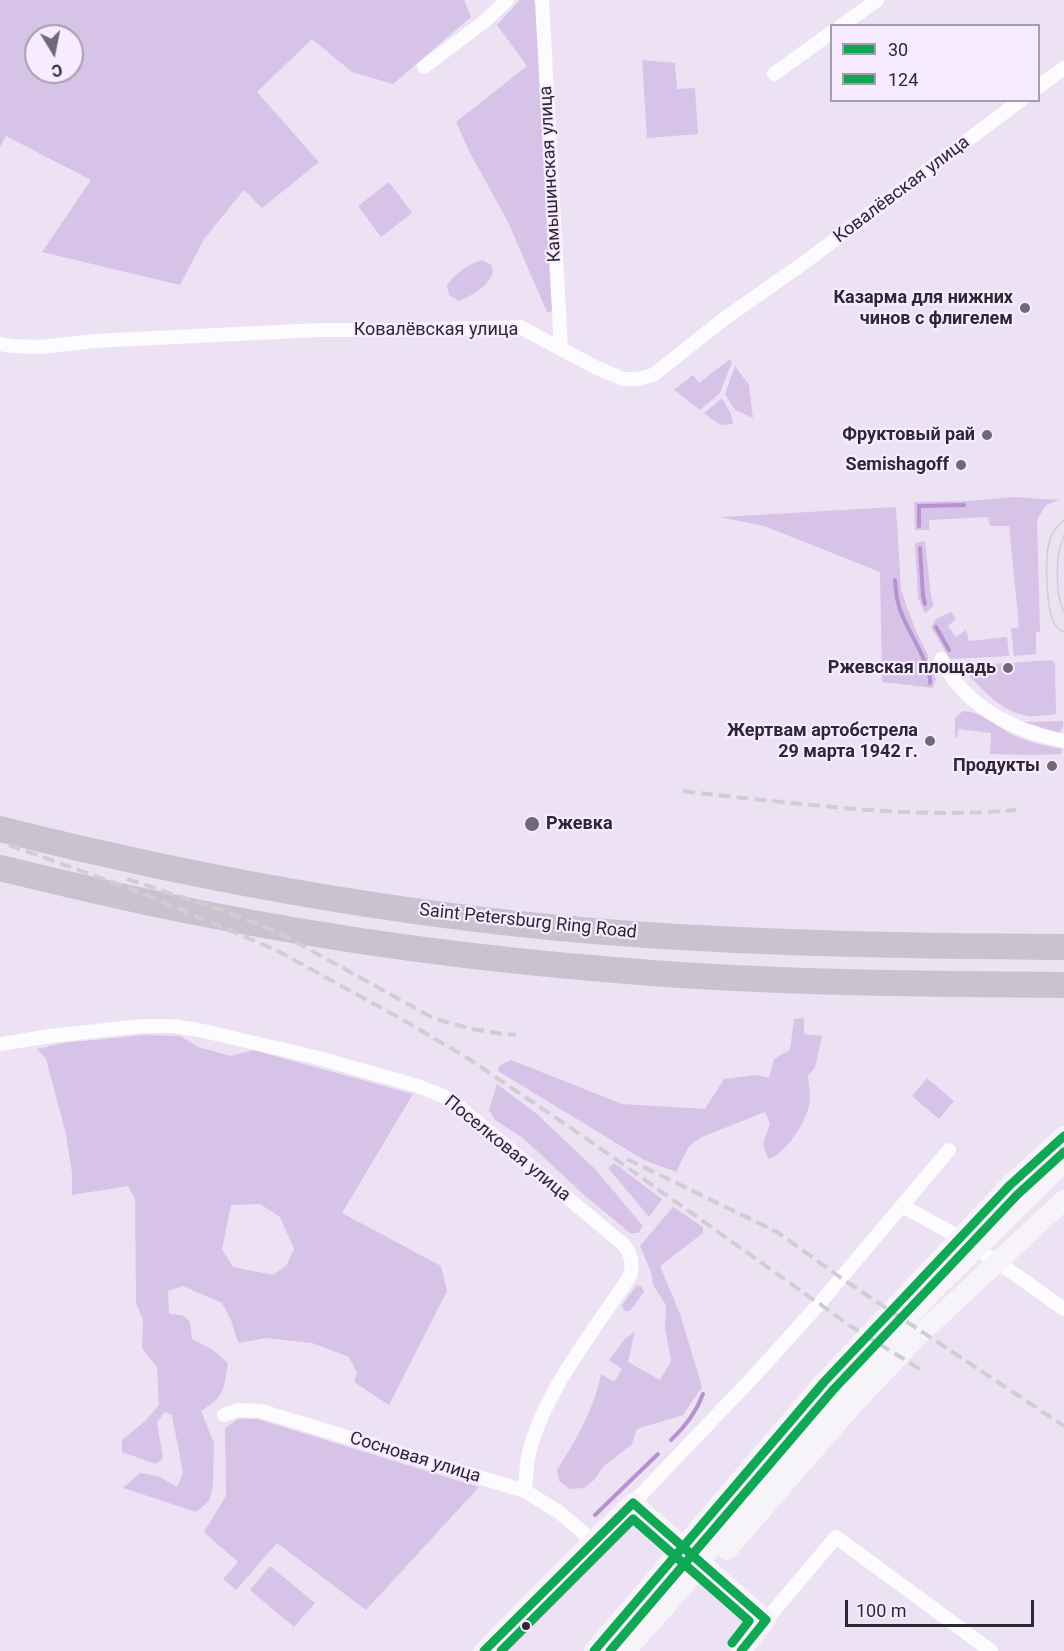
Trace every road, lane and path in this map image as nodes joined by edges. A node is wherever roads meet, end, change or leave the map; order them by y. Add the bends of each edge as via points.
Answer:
1 (507, 0) edge
2 (542, 0) edge
3 (877, 0) edge
4 (844, 24) edge
5 (830, 33) edge
6 (424, 67) dead end
7 (1064, 68) edge
8 (774, 74) dead end
9 (1040, 86) edge
10 (1018, 102) edge
11 (0, 344) edge
12 (561, 348) junction
13 (941, 659) dead end
14 (1064, 741) edge
15 (0, 829) edge
16 (0, 868) edge
17 (1064, 947) edge
18 (1064, 985) edge
19 (0, 1044) edge
20 (1064, 1136) edge
21 (949, 1150) dead end
22 (1064, 1162) edge
23 (1064, 1200) edge
24 (902, 1206) junction
25 (1064, 1309) edge
26 (224, 1415) dead end
27 (525, 1491) junction
28 (633, 1503) junction
29 (592, 1541) junction
30 (692, 1576) junction
31 (766, 1620) junction
32 (484, 1651) edge
33 (594, 1651) edge
34 (626, 1651) edge
35 (741, 1651) edge
36 (991, 1651) edge

1 - 6 street
2 - 12 street, Камышинская улица
3 - 4 street
5 - 8 street
7 - 9 street
10 - 12 street, Ковалёвская улица via 653,375 623,379
11 - 12 street, Ковалёвская улица via 40,347 319,330 520,327
13 - 14 street via 968,695 996,718 1038,736
15 - 17 highway, Saint Petersburg Ring Road via 206,876 519,924 742,941
16 - 18 highway, Saint Petersburg Ring Road via 200,913 317,934 514,961 742,979
19 - 27 street, Поселковая улица via 142,1026 199,1030 418,1086 443,1096 473,1116 624,1245 633,1264 630,1276 540,1419 529,1451
20 - 33 main road via 1001,1194 824,1382
21 - 24 street
22 - 30 main road via 932,1292 838,1394
23 - 30 main road via 918,1336 709,1572
24 - 25 street via 952,1233
24 - 28 street via 791,1335
26 - 27 street, Сосновая улица via 238,1410 261,1412
27 - 29 street, Сосновая улица via 559,1512
28 - 29 main road
28 - 31 main road
29 - 32 main road
30 - 34 main road
31 - 35 main road
31 - 36 street via 836,1537

